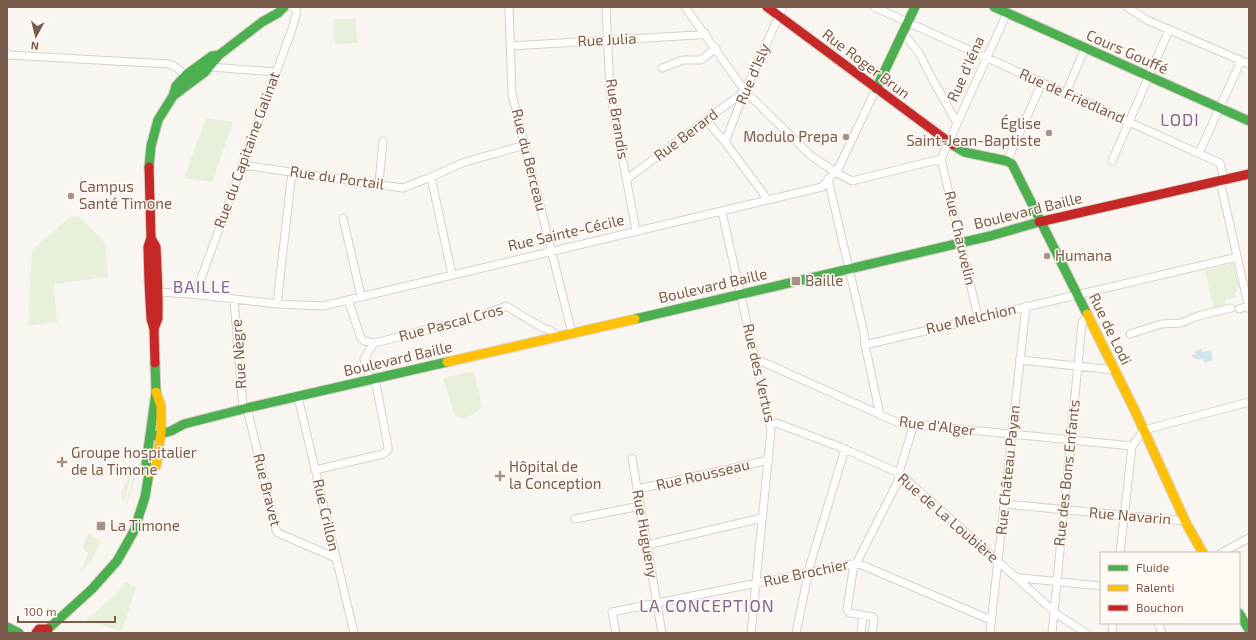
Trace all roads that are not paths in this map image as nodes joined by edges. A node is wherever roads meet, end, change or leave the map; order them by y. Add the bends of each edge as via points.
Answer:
1 (272, 7) edge
2 (284, 7) edge
3 (292, 7) edge
4 (509, 7) edge
5 (606, 7) edge
6 (685, 7) edge
7 (766, 7) edge
8 (783, 7) edge
9 (874, 7) edge
10 (915, 7) edge
11 (994, 7) edge
12 (1127, 7) edge
13 (1008, 10) edge
14 (1134, 10) edge
15 (778, 16) junction
16 (262, 22) junction
17 (908, 23) junction
18 (1169, 30) junction
19 (705, 33) junction
20 (903, 33) junction
21 (607, 40) junction
22 (510, 46) junction
23 (716, 48) junction
24 (1085, 48) junction
25 (8, 54) edge
26 (219, 55) junction
27 (986, 58) junction
28 (1240, 61) junction
29 (1249, 64) edge
30 (210, 67) junction
31 (662, 68) dead end
32 (276, 72) junction
33 (186, 76) junction
34 (1149, 77) junction
35 (196, 78) junction
36 (1042, 83) junction
37 (876, 89) junction
38 (745, 91) junction
39 (1066, 93) junction
40 (173, 96) junction
41 (1219, 108) junction
42 (706, 120) junction
43 (1249, 121) edge
44 (1130, 122) junction
45 (957, 123) junction
46 (383, 141) dead end
47 (725, 142) junction
48 (949, 142) junction
49 (525, 145) junction
50 (1199, 153) junction
51 (941, 159) junction
52 (1007, 161) junction
53 (1112, 161) dead end
54 (242, 165) junction
55 (292, 172) junction
56 (835, 172) junction
57 (1249, 174) edge
58 (431, 177) junction
59 (828, 178) junction
60 (627, 179) junction
61 (1222, 180) junction
62 (379, 183) junction
63 (768, 200) junction
64 (722, 212) junction
65 (343, 218) dead end
66 (1040, 222) junction
67 (636, 231) junction
68 (961, 242) junction
69 (552, 251) junction
70 (1237, 257) junction
71 (849, 269) junction
72 (452, 275) junction
73 (1247, 291) edge
74 (153, 292) junction
75 (741, 294) junction
76 (1078, 294) junction
77 (195, 295) junction
78 (361, 296) junction
79 (234, 299) junction
80 (348, 300) junction
81 (277, 304) junction
82 (1026, 306) junction
83 (1249, 307) edge
84 (1231, 308) dead end
85 (1239, 309) dead end
86 (1088, 315) junction
87 (978, 318) junction
88 (552, 332) junction
89 (572, 333) junction
90 (1130, 334) dead end
91 (375, 343) junction
92 (865, 345) junction
93 (756, 359) junction
94 (1019, 360) junction
95 (1077, 366) junction
96 (1115, 370) junction
97 (373, 379) junction
98 (298, 397) junction
99 (1249, 402) edge
100 (245, 409) junction
101 (880, 415) junction
102 (770, 423) junction
103 (914, 424) junction
104 (158, 428) junction
105 (1144, 430) junction
106 (1012, 434) junction
107 (1070, 440) junction
108 (1132, 446) junction
109 (846, 449) junction
110 (632, 458) dead end
111 (769, 460) junction
112 (315, 470) junction
113 (149, 473) junction
114 (899, 473) junction
115 (638, 489) junction
116 (1004, 504) junction
117 (640, 506) junction
118 (1064, 510) junction
119 (1124, 515) junction
120 (762, 518) junction
121 (575, 519) dead end
122 (1185, 521) junction
123 (1249, 538) edge
124 (647, 545) junction
125 (1120, 552) edge
126 (1202, 552) edge
127 (1223, 552) edge
128 (336, 558) junction
129 (998, 561) junction
130 (857, 562) junction
131 (808, 572) junction
132 (1018, 579) junction
133 (1056, 582) junction
134 (756, 583) junction
135 (1100, 586) edge
136 (657, 604) junction
137 (1054, 611) junction
138 (863, 616) junction
139 (1240, 616) edge
140 (991, 620) junction
141 (7, 626) edge
142 (1249, 630) edge
143 (47, 631) edge
144 (19, 633) edge
145 (36, 633) edge
146 (354, 633) edge
147 (616, 633) edge
148 (662, 633) edge
149 (751, 633) edge
150 (796, 633) edge
151 (861, 633) edge
152 (872, 633) edge
153 (990, 633) edge
154 (1052, 633) edge
155 (1086, 633) edge

1 - 16 main road
2 - 16 main road
3 - 32 street, Rue du Capitaine Galinat via 296,9 297,14
4 - 22 street, Rue du Berceau
5 - 21 street, Rue Brandis
6 - 19 street
7 - 15 main road, Rue Roger Brun
8 - 15 street, Rue d'Isly
9 - 17 street, Rue de Friedland
10 - 17 main road
11 - 13 main road, Cours Gouffé
12 - 14 street
13 - 24 main road, Cours Gouffé
13 - 27 street, Rue d'Iéna
14 - 18 street via 1144,19
15 - 37 main road, Rue Roger Brun
15 - 38 street, Rue d'Isly
16 - 26 main road
17 - 20 main road
17 - 27 street, Rue de Friedland
18 - 28 street
18 - 34 street
19 - 21 street, Rue Julia
19 - 23 street
20 - 37 main road
20 - 45 street via 920,53
21 - 22 street, Rue Julia
21 - 60 street, Rue Brandis via 610,91
22 - 49 street, Rue du Berceau via 512,94
23 - 31 street via 701,60 683,60
23 - 38 street
24 - 34 main road, Cours Gouffé
24 - 39 street
25 - 33 street via 169,64 177,67
26 - 30 main road
26 - 33 main road via 212,56
27 - 36 street, Rue de Friedland
27 - 45 street, Rue d'Iéna
28 - 29 street
28 - 41 street
30 - 32 street
30 - 35 main road
32 - 54 street, Rue du Capitaine Galinat
33 - 35 street
33 - 40 main road via 176,86
34 - 41 main road, Cours Gouffé
34 - 44 street
35 - 40 main road
36 - 39 street, Rue de Friedland
36 - 52 street
37 - 48 main road, Rue Roger Brun
37 - 56 street, Rue Sainte-Cécile
38 - 42 street, Rue Berard
38 - 47 street, Rue d'Isly
38 - 56 street via 810,155
39 - 44 street, Rue de Friedland
40 - 74 main road via 158,120 151,146 151,238 156,247
41 - 43 main road, Cours Gouffé
41 - 50 street
42 - 47 street
42 - 60 street, Rue Berard
44 - 50 street, Rue de Friedland
44 - 53 street
45 - 48 street, Rue d'Iéna
46 - 62 street
47 - 63 street
48 - 51 street
48 - 52 main road via 964,152
49 - 58 street, Rue du Portail via 465,162
49 - 69 street, Rue du Berceau
50 - 61 street, Rue de Friedland via 1220,163
51 - 56 street via 852,181
51 - 68 street, Rue Chauvelin
52 - 66 main road, Rue de Lodi via 1012,164
54 - 55 street, Rue du Portail
54 - 77 street, Rue du Capitaine Galinat
55 - 62 street, Rue du Portail
55 - 81 street
56 - 59 street, Rue Sainte-Cécile
57 - 61 main road, Boulevard Baille
58 - 62 street, Rue du Portail via 403,188
58 - 72 street
59 - 63 street, Rue Sainte-Cécile via 822,187
59 - 71 street
60 - 67 street, Rue Brandis
61 - 66 main road, Boulevard Baille
61 - 70 street
63 - 64 street, Rue Sainte-Cécile
64 - 67 street, Rue Sainte-Cécile
64 - 75 street, Rue des Vertus
65 - 78 street
66 - 68 main road, Boulevard Baille
66 - 76 main road, Rue de Lodi
67 - 69 street, Rue Sainte-Cécile
68 - 71 main road, Boulevard Baille
68 - 87 street, Rue Chauvelin
69 - 72 street, Rue Sainte-Cécile
69 - 89 street, Rue du Berceau
70 - 73 street
70 - 76 street, Rue Melchion
71 - 75 main road, Boulevard Baille
71 - 92 street
72 - 78 street, Rue Sainte-Cécile
73 - 83 street
74 - 77 street, Rue Sainte-Cécile
74 - 104 main road via 158,318 154,329 156,392 161,406
75 - 89 main road, Boulevard Baille
75 - 93 street, Rue des Vertus
76 - 82 street, Rue Melchion
76 - 86 main road, Rue de Lodi
77 - 79 street, Rue Sainte-Cécile
78 - 80 street, Rue Sainte-Cécile
79 - 81 street, Rue Sainte-Cécile
79 - 100 street, Rue Nègre
80 - 81 street, Rue Sainte-Cécile via 320,306
80 - 91 street via 361,338
82 - 87 street, Rue Melchion
82 - 94 street, Rue Château Payan
83 - 85 street
84 - 90 street via 1181,323 1161,324
86 - 95 street, Rue des Bons Enfants via 1082,323
86 - 96 main road, Rue de Lodi
87 - 92 street, Rue Melchion
88 - 89 main road, Boulevard Baille
88 - 91 street, Rue Pascal Cros via 506,306 467,321
88 - 97 main road, Boulevard Baille
91 - 97 street via 364,359
92 - 101 street
93 - 101 street, Rue d'Alger
93 - 102 street, Rue des Vertus
94 - 95 street
94 - 106 street, Rue Château Payan
95 - 96 street
95 - 107 street, Rue des Bons Enfants
96 - 105 main road, Rue de Lodi
97 - 98 main road, Boulevard Baille
97 - 112 street via 388,450 384,454
98 - 100 main road, Boulevard Baille
98 - 112 street, Rue Crillon
99 - 105 street
100 - 104 main road, Boulevard Baille via 184,424 172,422
100 - 128 street, Rue Bravet via 276,530
101 - 103 street, Rue d'Alger via 898,423
102 - 109 street, Rue de La Loubière
102 - 111 street, Rue des Vertus via 772,430
103 - 106 street, Rue d'Alger
103 - 114 street
104 - 113 main road via 156,466
104 - 113 main road, Boulevard Baille via 150,437 146,464
105 - 108 street
105 - 122 main road, Rue de Lodi
106 - 107 street, Rue d'Alger
106 - 116 street, Rue Château Payan
107 - 108 street, Rue d'Alger
107 - 118 street, Rue des Bons Enfants
108 - 119 street
109 - 114 street, Rue de La Loubière
109 - 131 street
110 - 115 street, Rue Hugueny
111 - 115 street, Rue Rousseau
111 - 120 street, Rue des Vertus
112 - 128 street, Rue Crillon
113 - 143 main road via 139,517 117,561 92,589
114 - 129 street, Rue de La Loubière
114 - 130 street via 898,481
115 - 117 street, Rue Hugueny
116 - 118 street, Rue Navarin
116 - 129 street, Rue Château Payan
117 - 121 street
117 - 124 street, Rue Hugueny
118 - 119 street, Rue Navarin
118 - 133 street, Rue des Bons Enfants
119 - 122 street, Rue Navarin
119 - 125 street
120 - 124 street
120 - 134 street, Rue des Vertus
122 - 126 main road, Rue de Lodi
123 - 127 street
124 - 136 street, Rue Hugueny
128 - 146 street, Rue Crillon
129 - 132 street, Rue de La Loubière
129 - 140 street, Rue Château Payan
130 - 131 street, Rue Brochier
130 - 138 street via 853,570 847,610
130 - 140 street, Rue Brochier
131 - 134 street, Rue Brochier
131 - 150 street
132 - 133 street
132 - 137 street, Rue de La Loubière
133 - 135 street
133 - 137 street, Rue des Bons Enfants
134 - 136 street, Rue Brochier
134 - 149 street, Rue des Vertus
136 - 147 street, Rue Brochier via 612,612
136 - 148 street, Rue Hugueny
137 - 154 street, Rue des Bons Enfants
137 - 155 street, Rue de La Loubière
138 - 151 street
138 - 152 street via 873,617
139 - 142 main road
140 - 153 street, Rue Château Payan
141 - 144 main road
143 - 145 main road via 39,629

